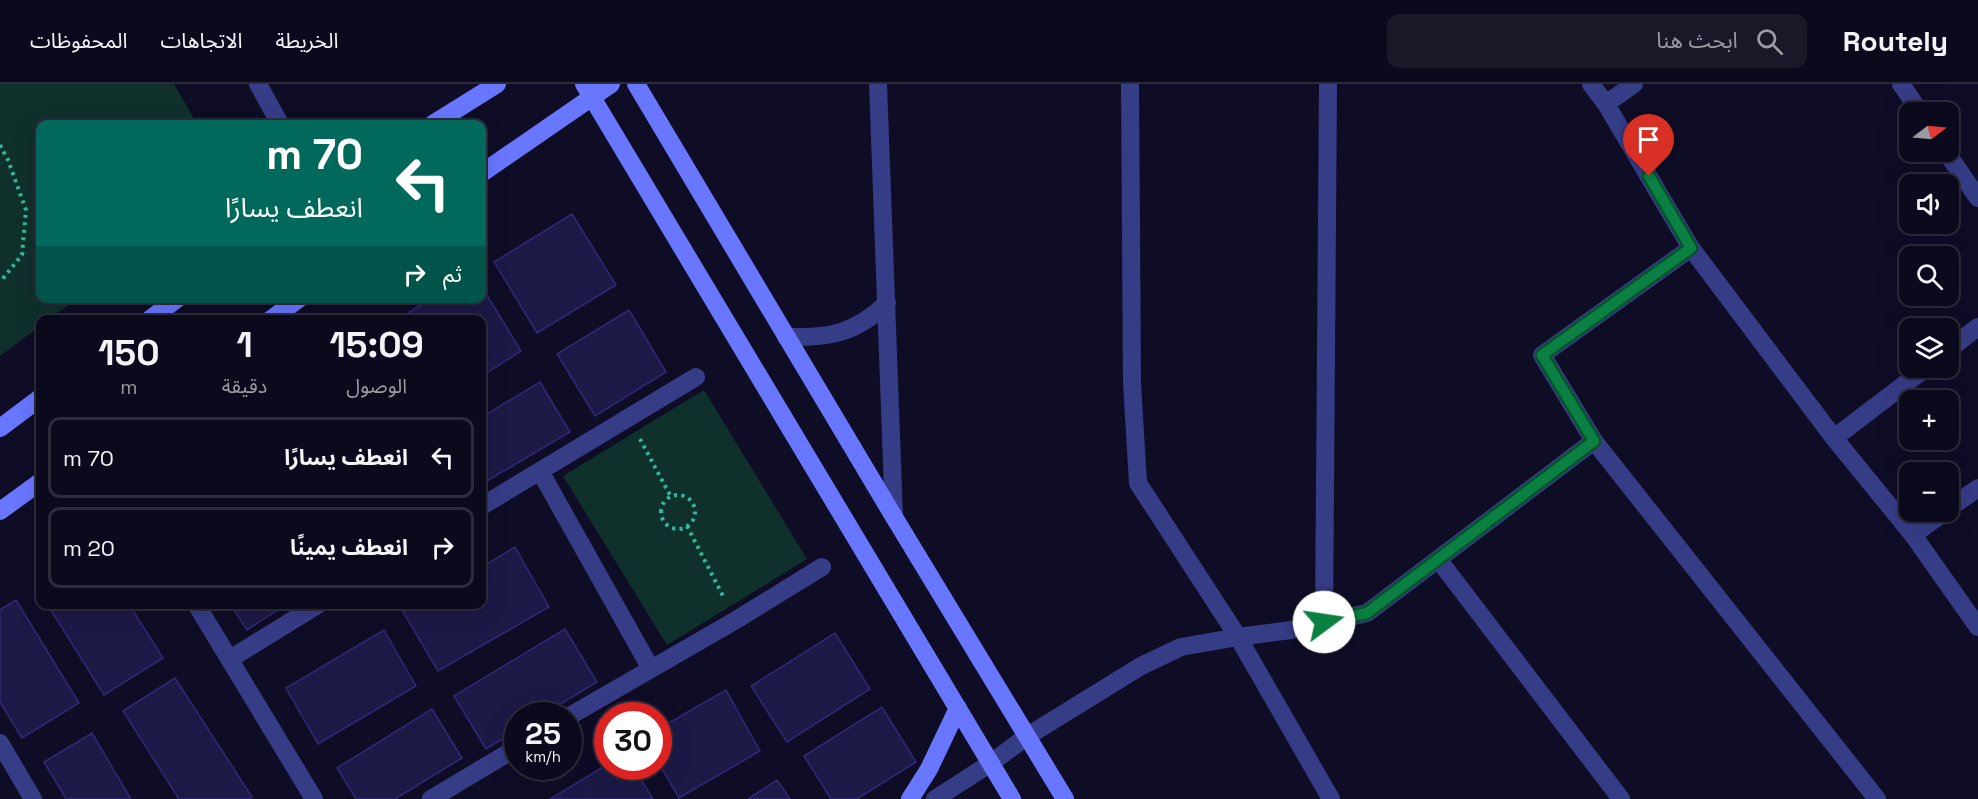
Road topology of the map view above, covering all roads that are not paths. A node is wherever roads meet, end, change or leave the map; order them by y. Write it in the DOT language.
graph roads {
  1 [pos="258,84"];
  2 [pos="497,84"];
  3 [pos="610,84"];
  4 [pos="636,84"];
  5 [pos="878,84"];
  6 [pos="1130,84"];
  7 [pos="1328,84"];
  8 [pos="1591,84"];
  9 [pos="1634,84"];
  10 [pos="1901,84"];
  11 [pos="588,91"];
  12 [pos="1913,102"];
  13 [pos="1606,104"];
  14 [pos="278,120"];
  15 [pos="439,120"];
  16 [pos="1953,162"];
  17 [pos="486,170"];
  18 [pos="1978,198"];
  19 [pos="1691,248"];
  20 [pos="171,303"];
  21 [pos="293,303"];
  22 [pos="887,303"];
  23 [pos="156,315"];
  24 [pos="277,315"];
  25 [pos="1978,327"];
  26 [pos="786,337"];
  27 [pos="1959,342"];
  28 [pos="696,377"];
  29 [pos="1913,378"];
  30 [pos="36,401"];
  31 [pos="0,428"];
  32 [pos="1834,438"];
  33 [pos="1594,441"];
  34 [pos="540,471"];
  35 [pos="36,485"];
  36 [pos="1978,488"];
  37 [pos="1959,501"];
  38 [pos="486,504"];
  39 [pos="0,511"];
  40 [pos="894,518"];
  41 [pos="1931,522"];
  42 [pos="1913,535"];
  43 [pos="1438,559"];
  44 [pos="822,567"];
  45 [pos="199,609"];
  46 [pos="311,609"];
  47 [pos="1324,622"];
  48 [pos="1978,627"];
  49 [pos="1238,636"];
  50 [pos="230,658"];
  51 [pos="651,669"];
  52 [pos="958,708"];
  53 [pos="582,709"];
  54 [pos="1026,737"];
  55 [pos="0,743"];
  56 [pos="504,755"];
  57 [pos="991,763"];
  58 [pos="33,799"];
  59 [pos="314,799"];
  60 [pos="431,799"];
  61 [pos="910,799"];
  62 [pos="935,799"];
  63 [pos="1012,799"];
  64 [pos="1065,799"];
  65 [pos="1331,799"];
  66 [pos="1621,799"];
  67 [pos="1877,799"];
  1 -- 14 [label="street"];
  2 -- 15 [label="main road"];
  3 -- 11 [label="main road"];
  4 -- 26 [label="main road"];
  5 -- 22 [label="street"];
  6 -- 49 [label="street"];
  7 -- 47 [label="street"];
  8 -- 13 [label="street"];
  9 -- 13 [label="street"];
  10 -- 12 [label="street"];
  11 -- 17 [label="main road"];
  11 -- 52 [label="main road"];
  13 -- 19 [label="street"];
  16 -- 18 [label="street"];
  19 -- 32 [label="street"];
  19 -- 33 [label="street"];
  20 -- 23 [label="main road"];
  21 -- 24 [label="main road"];
  22 -- 26 [label="street"];
  22 -- 40 [label="street"];
  25 -- 27 [label="street"];
  26 -- 40 [label="main road"];
  28 -- 34 [label="street"];
  29 -- 32 [label="street"];
  30 -- 31 [label="main road"];
  32 -- 42 [label="street"];
  33 -- 43 [label="street"];
  33 -- 67 [label="street"];
  34 -- 38 [label="street"];
  34 -- 51 [label="street"];
  35 -- 39 [label="main road"];
  36 -- 37 [label="street"];
  40 -- 54 [label="main road"];
  41 -- 42 [label="street"];
  42 -- 48 [label="street"];
  43 -- 47 [label="street"];
  43 -- 66 [label="street"];
  44 -- 51 [label="street"];
  45 -- 50 [label="street"];
  46 -- 50 [label="street"];
  47 -- 49 [label="street"];
  49 -- 54 [label="street"];
  49 -- 65 [label="street"];
  50 -- 59 [label="street"];
  51 -- 53 [label="street"];
  52 -- 57 [label="main road"];
  52 -- 61 [label="main road"];
  54 -- 57 [label="street"];
  54 -- 64 [label="main road"];
  55 -- 58 [label="street"];
  56 -- 60 [label="street"];
  57 -- 62 [label="street"];
  57 -- 63 [label="main road"];
}
